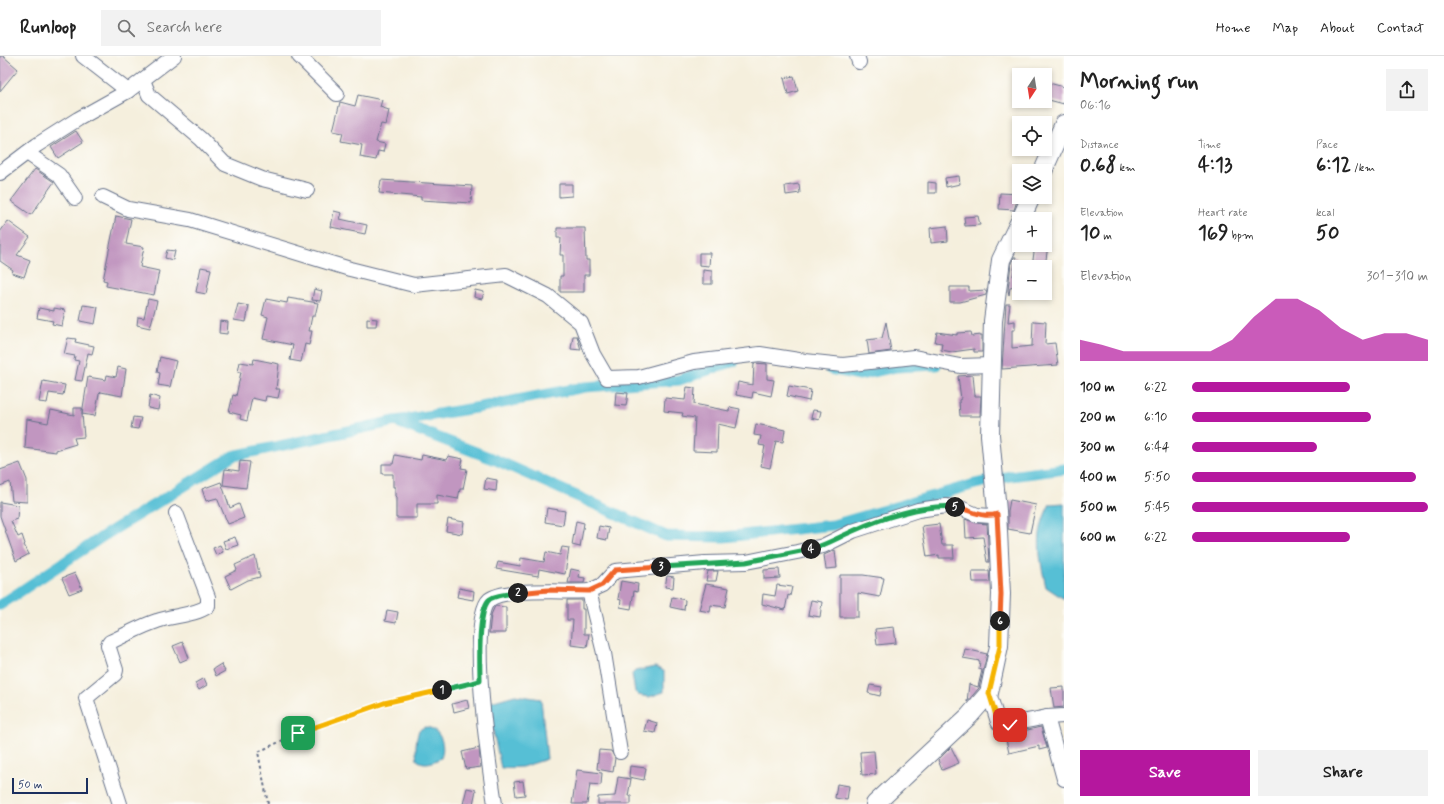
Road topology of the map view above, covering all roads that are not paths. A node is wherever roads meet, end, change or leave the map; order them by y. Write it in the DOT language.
graph roads {
  1 [pos="83,56"];
  2 [pos="174,56"];
  3 [pos="299,56"];
  4 [pos="143,80"];
  5 [pos="128,91"];
  6 [pos="337,94"];
  7 [pos="1064,124"];
  8 [pos="28,152"];
  9 [pos="1046,164"];
  10 [pos="0,173"];
  11 [pos="307,190"];
  12 [pos="103,197"];
  13 [pos="75,198"];
  14 [pos="1012,237"];
  15 [pos="992,365"];
  16 [pos="997,512"];
  17 [pos="176,513"];
  18 [pos="589,591"];
  19 [pos="989,693"];
  20 [pos="1064,716"];
  21 [pos="1047,717"];
  22 [pos="620,752"];
  23 [pos="1064,778"];
  24 [pos="120,804"];
  25 [pos="495,804"];
  26 [pos="875,804"];
  1 -- 5 [label="street"];
  2 -- 4 [label="street"];
  3 -- 6 [label="street"];
  4 -- 5 [label="street"];
  4 -- 11 [label="street"];
  5 -- 8 [label="street"];
  7 -- 9 [label="main road"];
  8 -- 10 [label="street"];
  8 -- 13 [label="street"];
  12 -- 15 [label="street"];
  14 -- 15 [label="main road"];
  15 -- 16 [label="main road"];
  16 -- 18 [label="street"];
  16 -- 19 [label="main road"];
  17 -- 24 [label="street"];
  18 -- 22 [label="street"];
  18 -- 25 [label="street"];
  19 -- 21 [label="street"];
  19 -- 26 [label="main road"];
  20 -- 21 [label="street"];
  21 -- 23 [label="street"];
}
